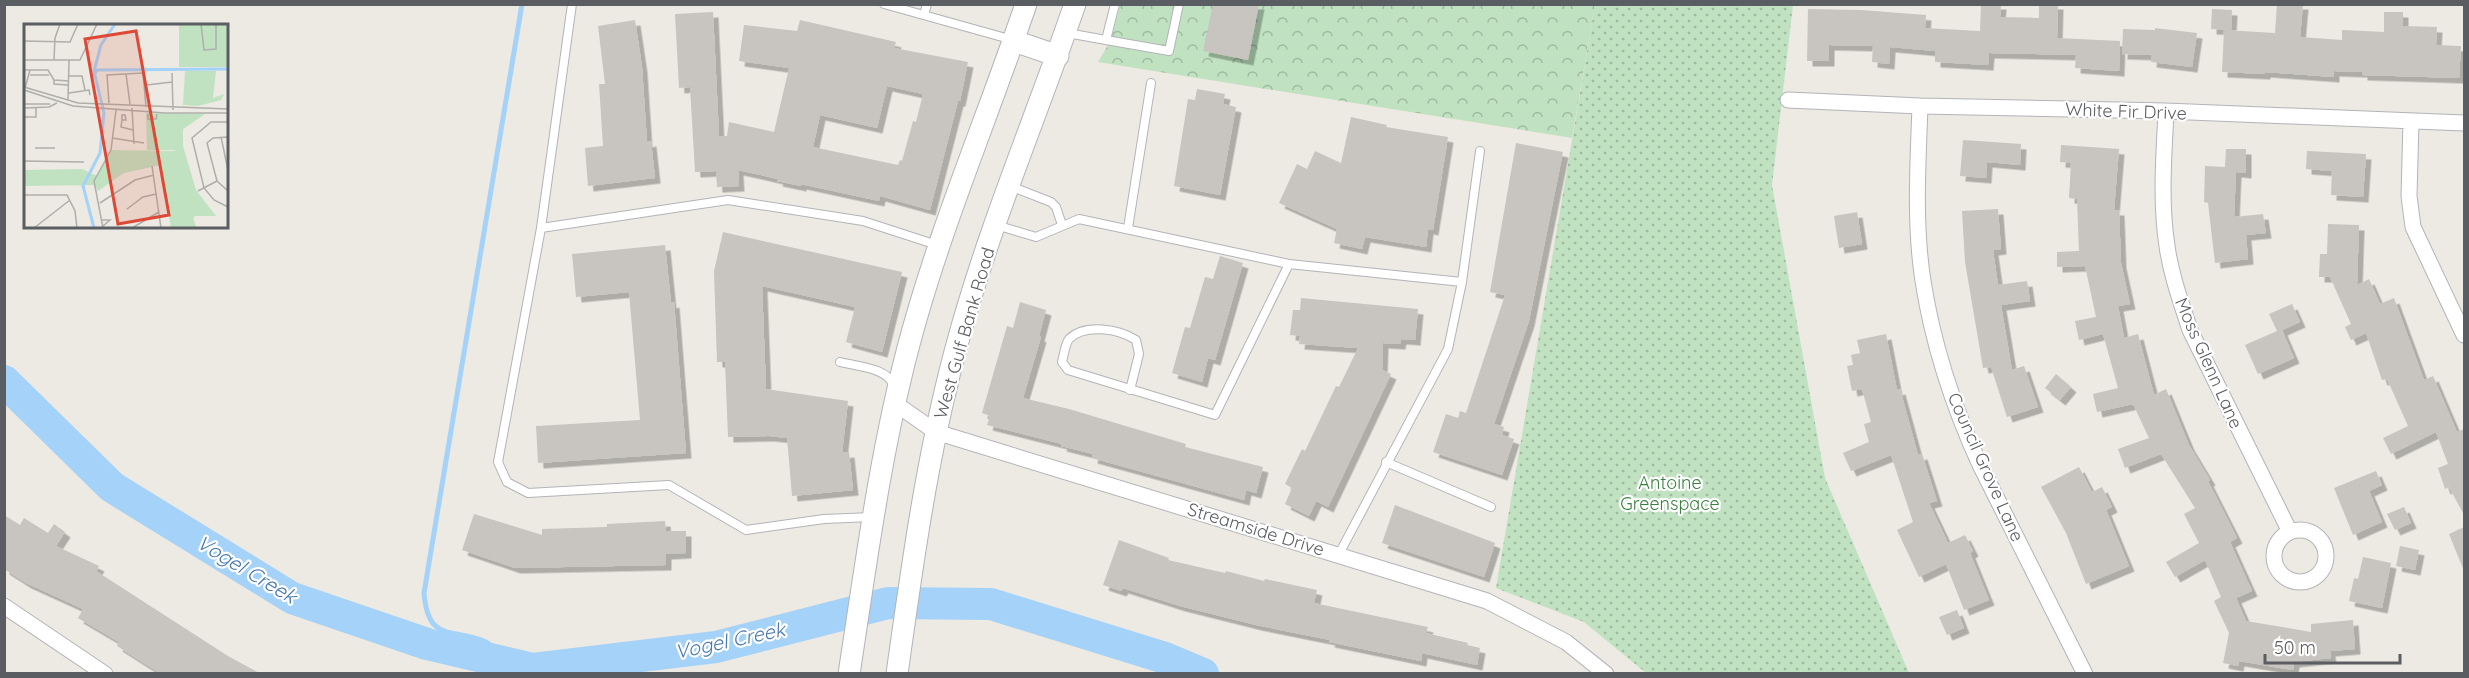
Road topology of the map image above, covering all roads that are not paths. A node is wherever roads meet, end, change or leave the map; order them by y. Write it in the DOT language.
graph roads {
  1 [pos="572,4"];
  2 [pos="884,4"];
  3 [pos="927,4"];
  4 [pos="1026,4"];
  5 [pos="1075,4"];
  6 [pos="1115,4"];
  7 [pos="1179,4"];
  8 [pos="924,15"];
  9 [pos="1065,33"];
  10 [pos="1106,40"];
  11 [pos="1014,41"];
  12 [pos="1058,56"];
  13 [pos="1151,83"];
  14 [pos="1788,100"];
  15 [pos="1920,106"];
  16 [pos="2166,111"];
  17 [pos="2411,122"];
  18 [pos="2464,123"];
  19 [pos="1480,151"];
  20 [pos="1010,186"];
  21 [pos="996,225"];
  22 [pos="1062,225"];
  23 [pos="541,228"];
  24 [pos="1128,228"];
  25 [pos="939,245"];
  26 [pos="1289,264"];
  27 [pos="1462,282"];
  28 [pos="2464,335"];
  29 [pos="840,362"];
  30 [pos="1131,390"];
  31 [pos="896,404"];
  32 [pos="936,432"];
  33 [pos="1386,462"];
  34 [pos="1491,507"];
  35 [pos="873,517"];
  36 [pos="2290,532"];
  37 [pos="1339,554"];
  38 [pos="4,606"];
  39 [pos="105,674"];
  40 [pos="849,674"];
  41 [pos="897,674"];
  42 [pos="1606,674"];
  43 [pos="2085,674"];
  1 -- 23 [label="lane"];
  2 -- 8 [label="lane"];
  3 -- 8 [label="lane"];
  4 -- 11 [label="main road"];
  5 -- 9 [label="main road, West Gulf Bank Road"];
  6 -- 10 [label="lane"];
  7 -- 10 [label="lane"];
  8 -- 11 [label="lane"];
  9 -- 10 [label="lane"];
  9 -- 12 [label="main road, West Gulf Bank Road"];
  11 -- 12 [label="main road"];
  11 -- 25 [label="main road"];
  12 -- 20 [label="main road, West Gulf Bank Road"];
  13 -- 24 [label="lane"];
  14 -- 15 [label="street, White Fir Drive"];
  15 -- 16 [label="street, White Fir Drive"];
  15 -- 43 [label="street, Council Grove Lane"];
  16 -- 17 [label="street, White Fir Drive"];
  16 -- 36 [label="street, Moss Glenn Lane"];
  17 -- 18 [label="street, White Fir Drive"];
  17 -- 28 [label="street"];
  19 -- 27 [label="lane"];
  20 -- 21 [label="main road, West Gulf Bank Road"];
  20 -- 22 [label="lane"];
  21 -- 22 [label="lane"];
  21 -- 32 [label="main road, West Gulf Bank Road"];
  22 -- 24 [label="lane"];
  23 -- 25 [label="lane"];
  23 -- 35 [label="lane"];
  24 -- 26 [label="lane"];
  25 -- 31 [label="main road"];
  26 -- 27 [label="lane"];
  26 -- 30 [label="lane"];
  27 -- 33 [label="lane"];
  29 -- 31 [label="lane"];
  30 -- 30 [label="lane"];
  31 -- 32 [label="street, Streamside Drive"];
  31 -- 35 [label="main road"];
  32 -- 37 [label="street, Streamside Drive"];
  32 -- 41 [label="main road, West Gulf Bank Road"];
  33 -- 34 [label="lane"];
  33 -- 37 [label="lane"];
  35 -- 40 [label="main road"];
  37 -- 42 [label="street, Streamside Drive"];
  38 -- 39 [label="street"];
}
